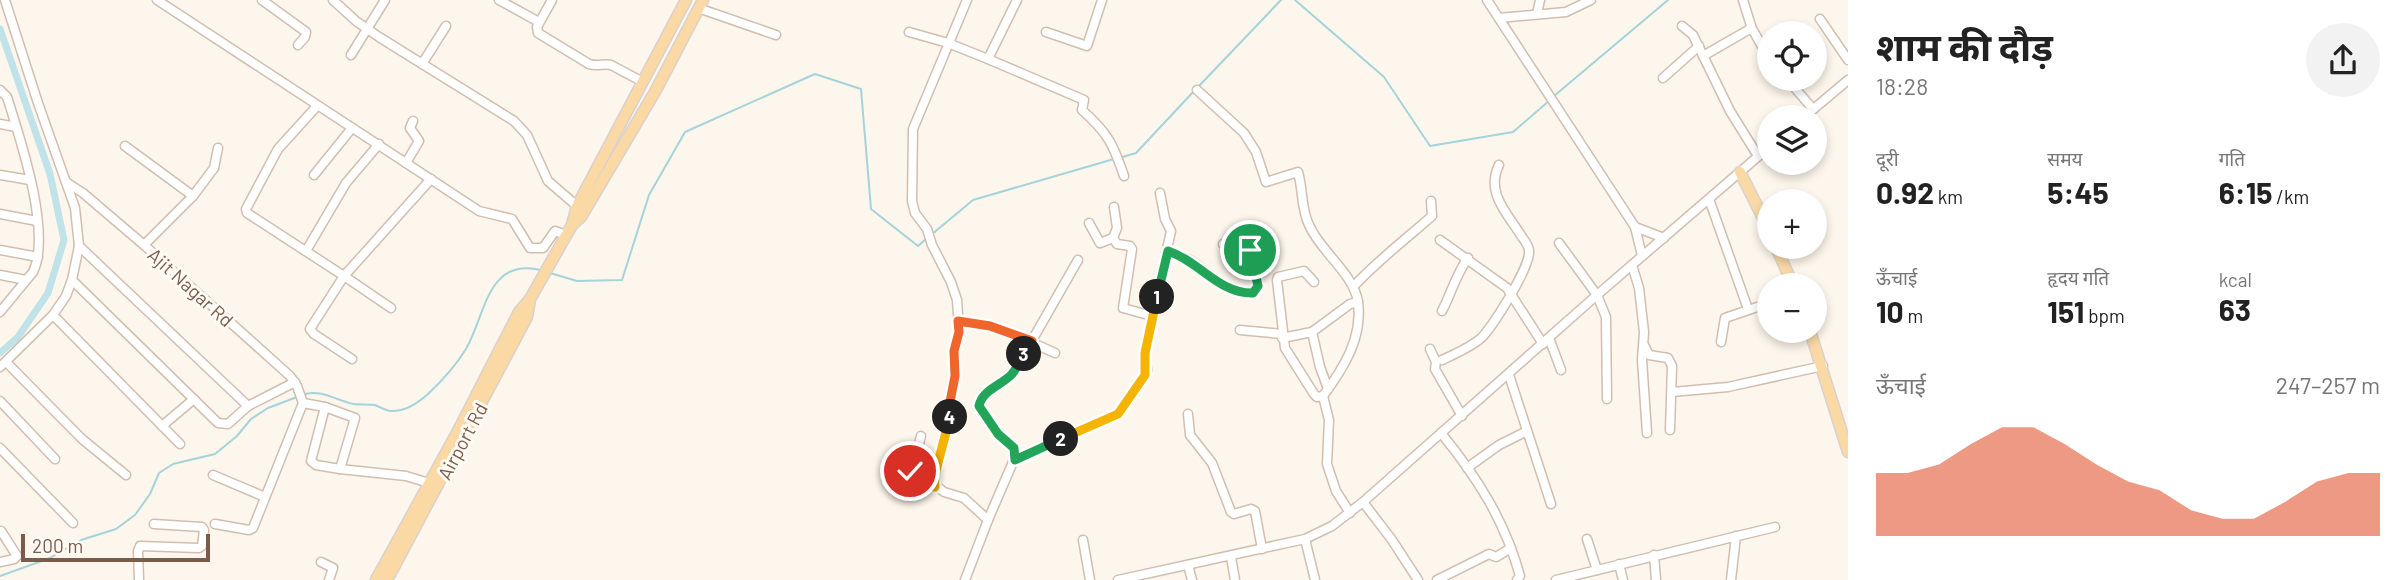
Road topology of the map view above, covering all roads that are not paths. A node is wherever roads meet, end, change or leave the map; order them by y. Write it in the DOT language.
graph roads {
  1 [pos="5,0"];
  2 [pos="157,0"];
  3 [pos="262,0"];
  4 [pos="332,0"];
  5 [pos="385,0"];
  6 [pos="499,0"];
  7 [pos="552,0"];
  8 [pos="686,0"];
  9 [pos="967,0"];
  10 [pos="1017,0"];
  11 [pos="1102,0"];
  12 [pos="1487,0"];
  13 [pos="1540,0"];
  14 [pos="1591,0"];
  15 [pos="1743,0"];
  16 [pos="701,4"];
  17 [pos="1580,4"];
  18 [pos="1537,14"];
  19 [pos="1499,18"];
  20 [pos="1820,19"];
  21 [pos="539,22"];
  22 [pos="446,26"];
  23 [pos="1682,26"];
  24 [pos="368,29"];
  25 [pos="1752,29"];
  26 [pos="909,32"];
  27 [pos="1046,32"];
  28 [pos="776,35"];
  29 [pos="1757,38"];
  30 [pos="948,43"];
  31 [pos="298,45"];
  32 [pos="1699,46"];
  33 [pos="351,55"];
  34 [pos="1703,56"];
  35 [pos="988,59"];
  36 [pos="1848,61"];
  37 [pos="422,64"];
  38 [pos="1663,78"];
  39 [pos="1848,80"];
  40 [pos="643,82"];
  41 [pos="0,90"];
  42 [pos="1197,90"];
  43 [pos="1797,91"];
  44 [pos="1810,105"];
  45 [pos="1818,105"];
  46 [pos="317,106"];
  47 [pos="413,121"];
  48 [pos="0,124"];
  49 [pos="16,127"];
  50 [pos="352,128"];
  51 [pos="379,144"];
  52 [pos="125,145"];
  53 [pos="218,148"];
  54 [pos="1757,154"];
  55 [pos="1757,157"];
  56 [pos="406,163"];
  57 [pos="1499,165"];
  58 [pos="1740,172"];
  59 [pos="0,175"];
  60 [pos="314,176"];
  61 [pos="1124,176"];
  62 [pos="431,179"];
  63 [pos="30,180"];
  64 [pos="66,182"];
  65 [pos="1160,193"];
  66 [pos="193,196"];
  67 [pos="1709,199"];
  68 [pos="1430,201"];
  69 [pos="577,206"];
  70 [pos="1757,206"];
  71 [pos="1114,207"];
  72 [pos="0,214"];
  73 [pos="37,221"];
  74 [pos="1089,223"];
  75 [pos="1635,227"];
  76 [pos="569,230"];
  77 [pos="1664,238"];
  78 [pos="1113,239"];
  79 [pos="1440,240"];
  80 [pos="1559,243"];
  81 [pos="1223,244"];
  82 [pos="145,245"];
  83 [pos="79,246"];
  84 [pos="0,250"];
  85 [pos="306,251"];
  86 [pos="1168,251"];
  87 [pos="1642,256"];
  88 [pos="38,257"];
  89 [pos="1468,258"];
  90 [pos="1078,260"];
  91 [pos="1632,265"];
  92 [pos="0,275"];
  93 [pos="344,276"];
  94 [pos="26,280"];
  95 [pos="72,280"];
  96 [pos="1314,282"];
  97 [pos="1354,286"];
  98 [pos="1512,295"];
  99 [pos="1597,295"];
  100 [pos="532,296"];
  101 [pos="4,300"];
  102 [pos="1358,302"];
  103 [pos="1757,306"];
  104 [pos="391,308"];
  105 [pos="1748,309"];
  106 [pos="1442,311"];
  107 [pos="0,312"];
  108 [pos="53,314"];
  109 [pos="1152,316"];
  110 [pos="958,321"];
  111 [pos="1240,330"];
  112 [pos="1312,332"];
  113 [pos="1282,336"];
  114 [pos="1032,341"];
  115 [pos="1546,341"];
  116 [pos="1721,342"];
  117 [pos="1814,343"];
  118 [pos="1644,345"];
  119 [pos="1430,349"];
  120 [pos="1055,353"];
  121 [pos="352,359"];
  122 [pos="1442,360"];
  123 [pos="3,364"];
  124 [pos="1822,366"];
  125 [pos="1561,370"];
  126 [pos="1509,375"];
  127 [pos="296,384"];
  128 [pos="1672,392"];
  129 [pos="1326,393"];
  130 [pos="194,399"];
  131 [pos="1607,399"];
  132 [pos="0,401"];
  133 [pos="303,402"];
  134 [pos="248,406"];
  135 [pos="325,407"];
  136 [pos="1188,414"];
  137 [pos="1462,416"];
  138 [pos="162,426"];
  139 [pos="1670,430"];
  140 [pos="1527,431"];
  141 [pos="1441,433"];
  142 [pos="1647,433"];
  143 [pos="921,436"];
  144 [pos="180,444"];
  145 [pos="0,448"];
  146 [pos="1848,452"];
  147 [pos="55,459"];
  148 [pos="1015,460"];
  149 [pos="1467,468"];
  150 [pos="340,469"];
  151 [pos="126,475"];
  152 [pos="213,475"];
  153 [pos="429,483"];
  154 [pos="935,487"];
  155 [pos="265,497"];
  156 [pos="1363,502"];
  157 [pos="1551,504"];
  158 [pos="1350,513"];
  159 [pos="988,520"];
  160 [pos="73,523"];
  161 [pos="154,524"];
  162 [pos="215,524"];
  163 [pos="1775,527"];
  164 [pos="1,531"];
  165 [pos="1736,536"];
  166 [pos="1305,539"];
  167 [pos="1587,539"];
  168 [pos="1083,540"];
  169 [pos="1511,548"];
  170 [pos="1262,549"];
  171 [pos="1654,555"];
  172 [pos="1231,557"];
  173 [pos="0,562"];
  174 [pos="321,562"];
  175 [pos="1619,564"];
  176 [pos="1188,565"];
  177 [pos="1597,570"];
  178 [pos="1519,578"];
  179 [pos="1574,578"];
  180 [pos="1133,579"];
  181 [pos="139,580"];
  182 [pos="329,580"];
  183 [pos="376,580"];
  184 [pos="387,580"];
  185 [pos="965,580"];
  186 [pos="1090,580"];
  187 [pos="1118,580"];
  188 [pos="1192,580"];
  189 [pos="1235,580"];
  190 [pos="1315,580"];
  191 [pos="1418,580"];
  192 [pos="1437,580"];
  193 [pos="1529,580"];
  194 [pos="1556,580"];
  195 [pos="1623,580"];
  196 [pos="1656,580"];
  197 [pos="1731,580"];
  1 -- 64 [label="street"];
  2 -- 46 [label="street"];
  3 -- 31 [label="street"];
  4 -- 24 [label="street"];
  5 -- 24 [label="street"];
  6 -- 21 [label="street"];
  7 -- 21 [label="street"];
  8 -- 40 [label="main road"];
  9 -- 30 [label="street"];
  10 -- 35 [label="street"];
  11 -- 27 [label="street"];
  12 -- 19 [label="street"];
  13 -- 18 [label="street"];
  14 -- 17 [label="street"];
  15 -- 25 [label="street"];
  16 -- 28 [label="street"];
  16 -- 76 [label="main road"];
  17 -- 18 [label="street"];
  18 -- 19 [label="street"];
  19 -- 75 [label="street"];
  20 -- 36 [label="street"];
  21 -- 40 [label="street"];
  22 -- 37 [label="street"];
  23 -- 32 [label="street"];
  24 -- 33 [label="street"];
  24 -- 37 [label="street"];
  25 -- 29 [label="street"];
  25 -- 34 [label="street"];
  26 -- 30 [label="street"];
  30 -- 35 [label="street"];
  30 -- 110 [label="street"];
  32 -- 34 [label="street"];
  32 -- 38 [label="street"];
  34 -- 54 [label="street"];
  35 -- 61 [label="street"];
  37 -- 69 [label="street"];
  39 -- 45 [label="street"];
  40 -- 69 [label="main road"];
  41 -- 49 [label="street"];
  42 -- 97 [label="street"];
  43 -- 44 [label="street"];
  46 -- 50 [label="street"];
  46 -- 85 [label="street"];
  47 -- 56 [label="street"];
  48 -- 49 [label="street"];
  49 -- 63 [label="street"];
  50 -- 51 [label="street"];
  50 -- 60 [label="street"];
  51 -- 56 [label="street"];
  51 -- 85 [label="street"];
  52 -- 66 [label="street"];
  53 -- 66 [label="street"];
  55 -- 58 [label="street"];
  56 -- 62 [label="street"];
  57 -- 98 [label="street"];
  58 -- 67 [label="street"];
  58 -- 70 [label="main road"];
  59 -- 63 [label="street"];
  62 -- 76 [label="street"];
  62 -- 93 [label="street"];
  63 -- 73 [label="street"];
  64 -- 82 [label="street, Ajit Nagar Rd"];
  64 -- 83 [label="street"];
  65 -- 86 [label="street"];
  66 -- 82 [label="street"];
  67 -- 77 [label="street"];
  67 -- 105 [label="street"];
  68 -- 97 [label="street"];
  69 -- 76 [label="main road"];
  71 -- 78 [label="street"];
  72 -- 73 [label="street"];
  73 -- 88 [label="street"];
  74 -- 78 [label="street"];
  75 -- 77 [label="street"];
  75 -- 87 [label="street"];
  76 -- 100 [label="main road"];
  77 -- 87 [label="street"];
  78 -- 109 [label="street"];
  79 -- 89 [label="street"];
  80 -- 99 [label="street"];
  81 -- 86 [label="street"];
  82 -- 127 [label="street, Ajit Nagar Rd"];
  83 -- 95 [label="street"];
  83 -- 134 [label="street"];
  84 -- 88 [label="street"];
  85 -- 93 [label="street"];
  86 -- 109 [label="street"];
  87 -- 91 [label="street"];
  88 -- 94 [label="street"];
  89 -- 98 [label="street"];
  89 -- 106 [label="street"];
  90 -- 114 [label="street"];
  91 -- 99 [label="street"];
  91 -- 118 [label="street"];
  92 -- 94 [label="street"];
  93 -- 104 [label="street"];
  93 -- 121 [label="street"];
  94 -- 101 [label="street"];
  95 -- 108 [label="street"];
  95 -- 130 [label="street"];
  96 -- 113 [label="street"];
  97 -- 102 [label="street"];
  98 -- 115 [label="street"];
  98 -- 122 [label="street"];
  99 -- 115 [label="street"];
  99 -- 131 [label="street"];
  100 -- 153 [label="main road"];
  100 -- 184 [label="main road, Airport Rd"];
  101 -- 107 [label="street"];
  102 -- 112 [label="street"];
  102 -- 129 [label="street"];
  103 -- 105 [label="street"];
  105 -- 116 [label="street"];
  108 -- 123 [label="street"];
  108 -- 138 [label="street"];
  109 -- 148 [label="street"];
  110 -- 114 [label="street"];
  110 -- 154 [label="street"];
  111 -- 113 [label="street"];
  112 -- 113 [label="street"];
  112 -- 129 [label="street"];
  113 -- 129 [label="street"];
  114 -- 120 [label="street"];
  114 -- 148 [label="street"];
  115 -- 125 [label="street"];
  115 -- 126 [label="street"];
  117 -- 124 [label="main road"];
  118 -- 128 [label="street"];
  118 -- 142 [label="street"];
  119 -- 137 [label="street"];
  123 -- 151 [label="street"];
  124 -- 128 [label="street"];
  124 -- 146 [label="main road"];
  126 -- 137 [label="street"];
  126 -- 140 [label="street"];
  127 -- 133 [label="street, Ajit Nagar Rd"];
  127 -- 134 [label="street"];
  128 -- 139 [label="street"];
  129 -- 158 [label="street"];
  130 -- 134 [label="street"];
  130 -- 138 [label="street"];
  132 -- 147 [label="street"];
  133 -- 135 [label="street"];
  133 -- 155 [label="street"];
  135 -- 150 [label="street"];
  135 -- 150 [label="street"];
  136 -- 170 [label="street"];
  137 -- 141 [label="street"];
  138 -- 144 [label="street"];
  140 -- 149 [label="street"];
  140 -- 157 [label="street"];
  141 -- 149 [label="street"];
  141 -- 156 [label="street"];
  143 -- 154 [label="street"];
  145 -- 160 [label="street"];
  148 -- 159 [label="street"];
  149 -- 169 [label="street"];
  150 -- 153 [label="street"];
  152 -- 155 [label="street"];
  153 -- 183 [label="main road"];
  154 -- 159 [label="street"];
  155 -- 162 [label="street"];
  156 -- 158 [label="street"];
  156 -- 191 [label="street"];
  158 -- 166 [label="street"];
  159 -- 185 [label="street"];
  161 -- 181 [label="street"];
  163 -- 165 [label="street"];
  164 -- 173 [label="street"];
  165 -- 171 [label="street"];
  165 -- 197 [label="street"];
  166 -- 170 [label="street"];
  166 -- 190 [label="street"];
  167 -- 177 [label="street"];
  168 -- 186 [label="street"];
  169 -- 178 [label="street"];
  169 -- 192 [label="street"];
  170 -- 172 [label="street"];
  171 -- 175 [label="street"];
  171 -- 196 [label="street"];
  172 -- 176 [label="street"];
  172 -- 189 [label="street"];
  174 -- 182 [label="street"];
  175 -- 177 [label="street"];
  175 -- 195 [label="street"];
  176 -- 180 [label="street"];
  176 -- 188 [label="street"];
  177 -- 179 [label="street"];
  178 -- 193 [label="street"];
  179 -- 194 [label="street"];
  180 -- 187 [label="street"];
}
